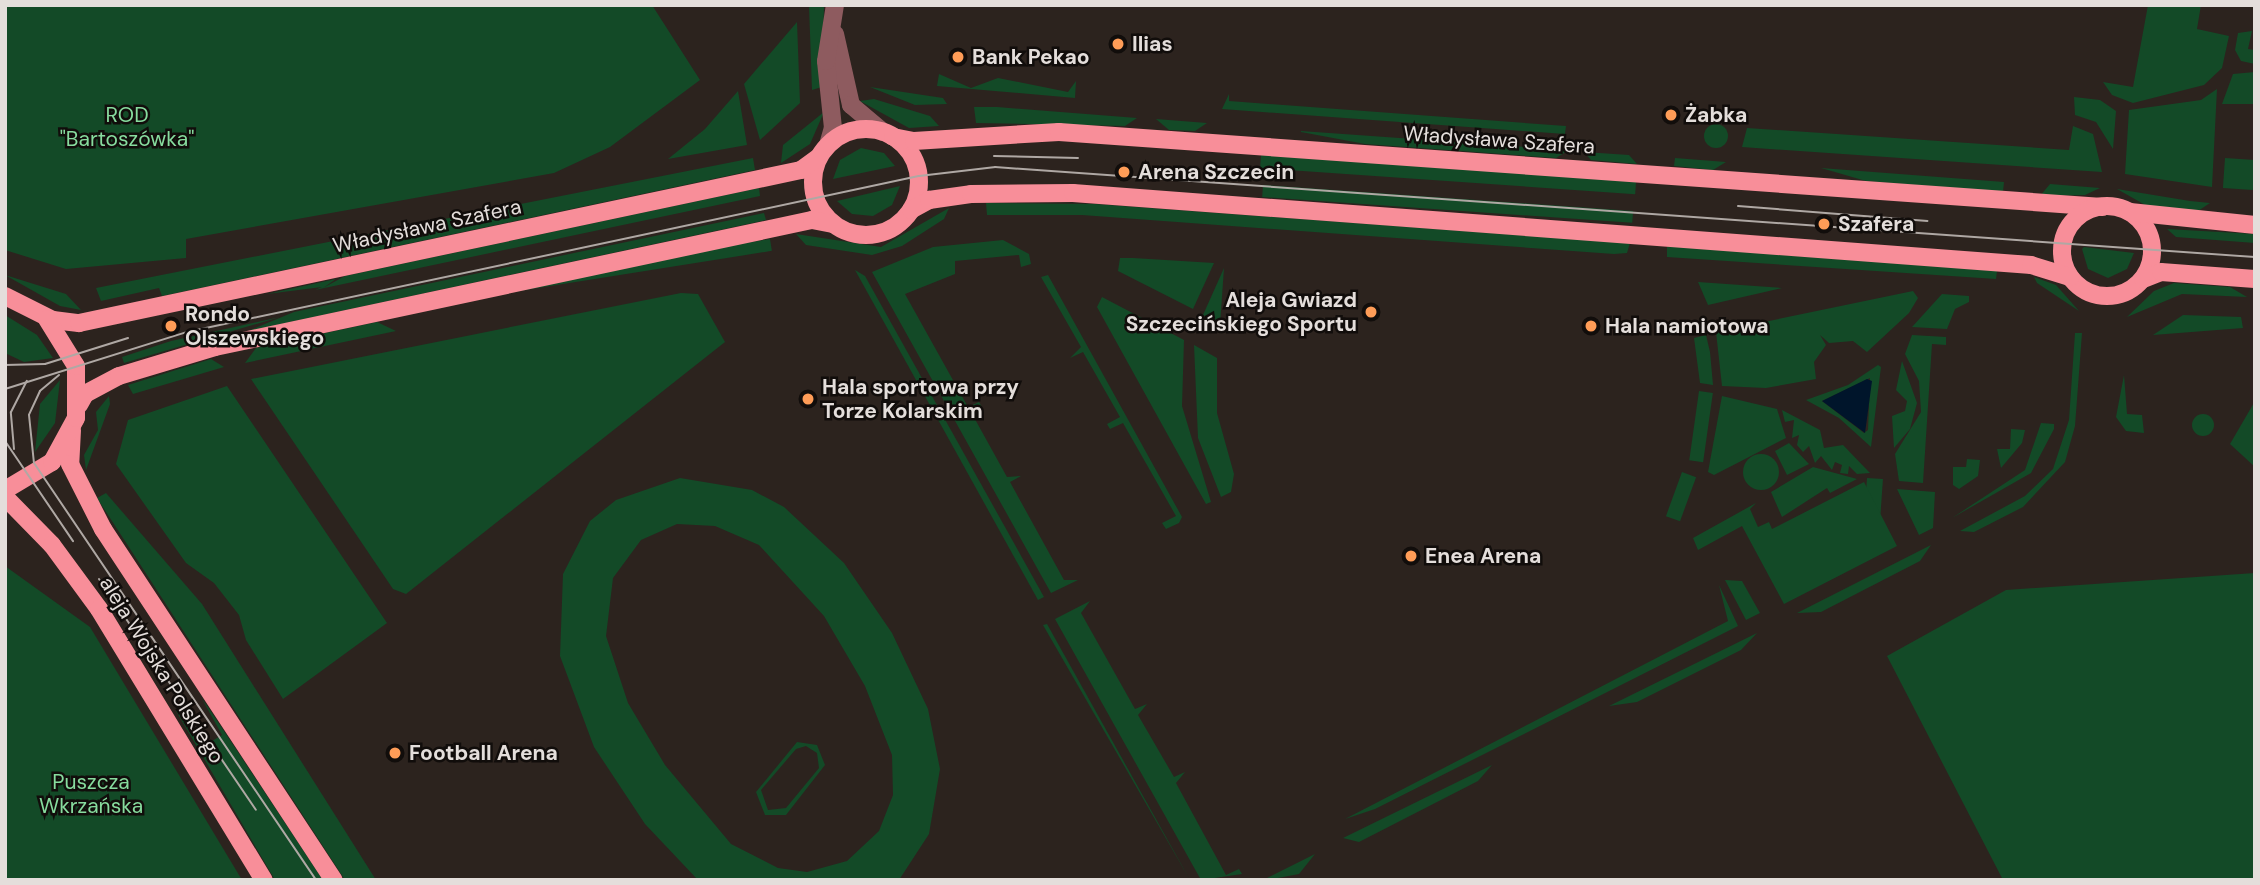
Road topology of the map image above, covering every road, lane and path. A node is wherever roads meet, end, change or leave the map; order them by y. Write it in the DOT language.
graph roads {
  1 [pos="834,11"];
  2 [pos="888,135"];
  3 [pos="824,151"];
  4 [pos="2102,206"];
  5 [pos="911,210"];
  6 [pos="2128,211"];
  7 [pos="833,224"];
  8 [pos="2255,225"];
  9 [pos="2070,277"];
  10 [pos="2143,279"];
  11 [pos="2255,279"];
  12 [pos="5,296"];
  13 [pos="42,314"];
  14 [pos="79,405"];
  15 [pos="72,430"];
  16 [pos="5,489"];
  17 [pos="5,497"];
  18 [pos="264,880"];
  19 [pos="334,880"];
  1 -- 2 [label="street"];
  1 -- 3 [label="street"];
  2 -- 3 [label="main road"];
  2 -- 4 [label="main road, Władysława Szafera"];
  2 -- 5 [label="main road"];
  3 -- 7 [label="main road"];
  3 -- 13 [label="main road, Władysława Szafera"];
  4 -- 6 [label="main road"];
  4 -- 9 [label="main road"];
  5 -- 7 [label="main road"];
  5 -- 9 [label="main road"];
  6 -- 8 [label="main road"];
  6 -- 10 [label="main road"];
  7 -- 14 [label="main road"];
  9 -- 10 [label="main road"];
  10 -- 11 [label="main road"];
  12 -- 13 [label="main road"];
  13 -- 14 [label="main road"];
  14 -- 15 [label="main road"];
  15 -- 16 [label="main road"];
  15 -- 19 [label="main road, aleja Wojska Polskiego"];
  17 -- 18 [label="main road, aleja Wojska Polskiego"];
}
